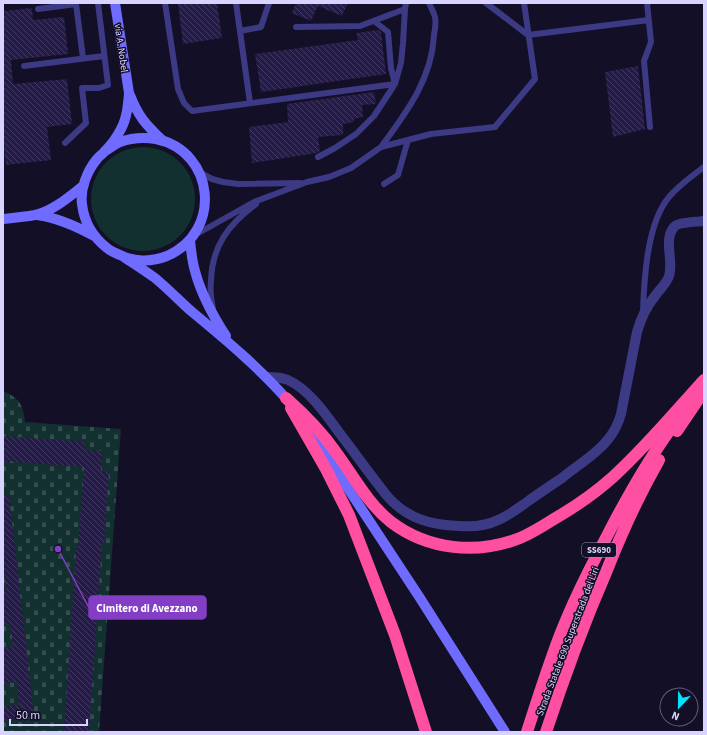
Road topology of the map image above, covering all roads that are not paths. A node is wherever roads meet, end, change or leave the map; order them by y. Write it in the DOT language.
graph roads {
  1 [pos="98,3"];
  2 [pos="115,3"];
  3 [pos="165,3"];
  4 [pos="236,3"];
  5 [pos="269,3"];
  6 [pos="429,3"];
  7 [pos="486,3"];
  8 [pos="524,3"];
  9 [pos="647,3"];
  10 [pos="405,6"];
  11 [pos="38,9"];
  12 [pos="649,20"];
  13 [pos="374,21"];
  14 [pos="296,27"];
  15 [pos="240,30"];
  16 [pos="528,35"];
  17 [pos="104,56"];
  18 [pos="83,58"];
  19 [pos="24,66"];
  20 [pos="395,84"];
  21 [pos="129,93"];
  22 [pos="250,103"];
  23 [pos="650,127"];
  24 [pos="163,140"];
  25 [pos="408,140"];
  26 [pos="64,143"];
  27 [pos="381,147"];
  28 [pos="107,150"];
  29 [pos="318,157"];
  30 [pos="704,167"];
  31 [pos="199,172"];
  32 [pos="307,182"];
  33 [pos="384,184"];
  34 [pos="84,186"];
  35 [pos="264,198"];
  36 [pos="35,215"];
  37 [pos="3,219"];
  38 [pos="704,221"];
  39 [pos="94,236"];
  40 [pos="192,238"];
  41 [pos="124,258"];
  42 [pos="642,315"];
  43 [pos="217,322"];
  44 [pos="235,347"];
  45 [pos="266,378"];
  46 [pos="704,380"];
  47 [pos="704,385"];
  48 [pos="704,391"];
  49 [pos="286,398"];
  50 [pos="426,732"];
  51 [pos="504,732"];
  52 [pos="527,732"];
  53 [pos="546,732"];
  1 -- 17 [label="lane"];
  2 -- 21 [label="main road, via A. Nobel"];
  3 -- 22 [label="lane"];
  4 -- 15 [label="lane"];
  5 -- 15 [label="lane"];
  6 -- 27 [label="lane"];
  7 -- 16 [label="lane"];
  8 -- 16 [label="lane"];
  9 -- 12 [label="lane"];
  10 -- 13 [label="lane"];
  10 -- 20 [label="lane"];
  11 -- 18 [label="lane"];
  12 -- 16 [label="lane"];
  12 -- 23 [label="lane"];
  13 -- 14 [label="lane"];
  13 -- 20 [label="lane"];
  15 -- 22 [label="lane"];
  16 -- 25 [label="lane"];
  17 -- 18 [label="lane"];
  17 -- 26 [label="lane"];
  18 -- 19 [label="lane"];
  20 -- 22 [label="lane"];
  20 -- 29 [label="lane"];
  21 -- 24 [label="main road"];
  21 -- 28 [label="main road"];
  24 -- 28 [label="main road"];
  24 -- 31 [label="main road"];
  25 -- 27 [label="lane"];
  25 -- 33 [label="lane"];
  27 -- 32 [label="lane"];
  28 -- 34 [label="main road"];
  30 -- 42 [label="lane"];
  31 -- 32 [label="lane"];
  31 -- 40 [label="main road"];
  32 -- 35 [label="lane"];
  34 -- 36 [label="main road"];
  34 -- 39 [label="main road"];
  35 -- 40 [label="lane"];
  35 -- 43 [label="lane"];
  36 -- 37 [label="main road"];
  36 -- 39 [label="main road"];
  38 -- 42 [label="street"];
  39 -- 41 [label="main road"];
  40 -- 41 [label="main road"];
  40 -- 43 [label="main road"];
  41 -- 44 [label="main road"];
  42 -- 45 [label="street"];
  43 -- 44 [label="main road"];
  44 -- 45 [label="main road"];
  45 -- 49 [label="main road"];
  46 -- 49 [label="highway"];
  47 -- 52 [label="highway, Strada Statale 690 Superstrada del Liri / SS690"];
  48 -- 53 [label="highway, Strada Statale 690 Superstrada del Liri / SS690"];
  49 -- 50 [label="highway"];
  49 -- 51 [label="main road"];
}
